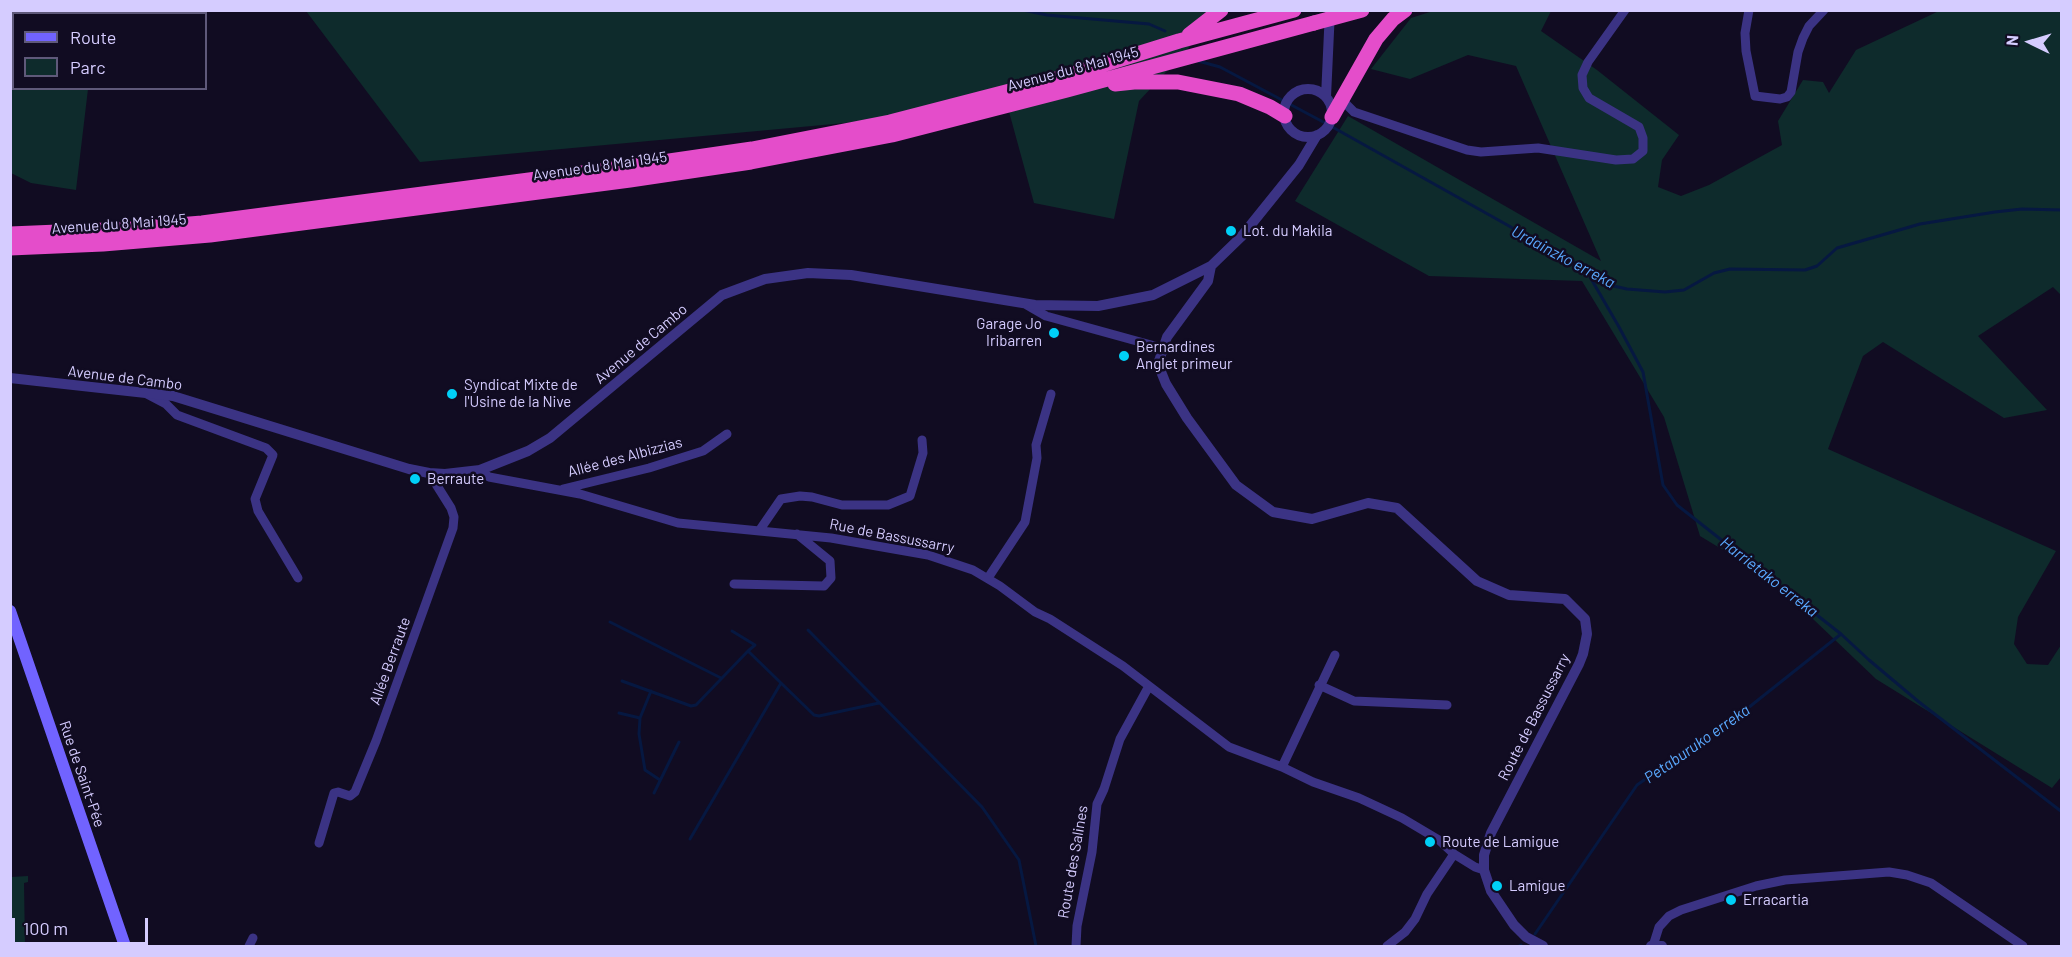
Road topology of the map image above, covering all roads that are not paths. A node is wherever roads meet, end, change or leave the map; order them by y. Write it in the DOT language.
graph roads {
  1 [pos="1221,10"];
  2 [pos="1294,10"];
  3 [pos="1330,10"];
  4 [pos="1362,10"];
  5 [pos="1405,10"];
  6 [pos="1625,10"];
  7 [pos="1749,10"];
  8 [pos="1824,10"];
  9 [pos="1179,41"];
  10 [pos="1327,70"];
  11 [pos="1067,90"];
  12 [pos="1312,90"];
  13 [pos="1334,98"];
  14 [pos="1287,107"];
  15 [pos="1326,126"];
  16 [pos="1299,135"];
  17 [pos="1299,165"];
  18 [pos="10,234"];
  19 [pos="10,248"];
  20 [pos="1211,266"];
  21 [pos="1025,304"];
  22 [pos="1162,348"];
  23 [pos="10,378"];
  24 [pos="145,393"];
  25 [pos="1051,394"];
  26 [pos="727,434"];
  27 [pos="922,440"];
  28 [pos="480,470"];
  29 [pos="429,473"];
  30 [pos="560,490"];
  31 [pos="759,531"];
  32 [pos="796,534"];
  33 [pos="298,578"];
  34 [pos="988,578"];
  35 [pos="734,584"];
  36 [pos="12,616"];
  37 [pos="1335,655"];
  38 [pos="1319,685"];
  39 [pos="1149,686"];
  40 [pos="1447,705"];
  41 [pos="1282,767"];
  42 [pos="319,843"];
  43 [pos="1454,854"];
  44 [pos="1484,870"];
  45 [pos="125,946"];
  46 [pos="1076,946"];
  47 [pos="1387,946"];
  48 [pos="1543,946"];
  49 [pos="1652,946"];
  50 [pos="1662,946"];
  51 [pos="2023,946"];
  1 -- 9 [label="highway"];
  2 -- 9 [label="highway"];
  3 -- 10 [label="street"];
  4 -- 11 [label="highway, Avenue du 8 Mai 1945, bridge"];
  5 -- 13 [label="highway"];
  6 -- 13 [label="street"];
  7 -- 8 [label="street"];
  9 -- 18 [label="highway, Avenue du 8 Mai 1945"];
  10 -- 12 [label="street"];
  10 -- 13 [label="street"];
  11 -- 14 [label="highway"];
  11 -- 19 [label="highway, Avenue du 8 Mai 1945"];
  12 -- 13 [label="street"];
  12 -- 14 [label="street"];
  13 -- 15 [label="highway"];
  14 -- 16 [label="street"];
  15 -- 16 [label="street"];
  15 -- 17 [label="street, Avenue de Cambo"];
  16 -- 17 [label="street"];
  17 -- 20 [label="street, Avenue de Cambo"];
  20 -- 21 [label="street, Avenue de Cambo"];
  20 -- 22 [label="street"];
  21 -- 22 [label="street, Avenue de Cambo"];
  21 -- 28 [label="street, Avenue de Cambo"];
  22 -- 44 [label="street, Route de Bassussarry"];
  23 -- 24 [label="street, Avenue de Cambo"];
  24 -- 29 [label="street, Avenue de Cambo"];
  24 -- 33 [label="street"];
  25 -- 34 [label="street"];
  26 -- 30 [label="street, Allée des Albizzias"];
  27 -- 31 [label="street"];
  28 -- 29 [label="street, Avenue de Cambo"];
  28 -- 30 [label="street, Rue de Bassussarry"];
  29 -- 42 [label="street, Allée Berraute"];
  30 -- 31 [label="street, Rue de Bassussarry"];
  31 -- 32 [label="street, Rue de Bassussarry"];
  32 -- 34 [label="street, Rue de Bassussarry"];
  32 -- 35 [label="street"];
  34 -- 39 [label="street, Rue de Bassussarry"];
  36 -- 45 [label="main road, Rue de Saint-Pée"];
  37 -- 38 [label="street"];
  38 -- 40 [label="street"];
  38 -- 41 [label="street"];
  39 -- 41 [label="street, Rue de Bassussarry"];
  39 -- 46 [label="street, Route des Salines"];
  41 -- 43 [label="street"];
  43 -- 44 [label="street"];
  43 -- 47 [label="street"];
  44 -- 48 [label="street"];
  49 -- 50 [label="street"];
  49 -- 51 [label="street"];
}
